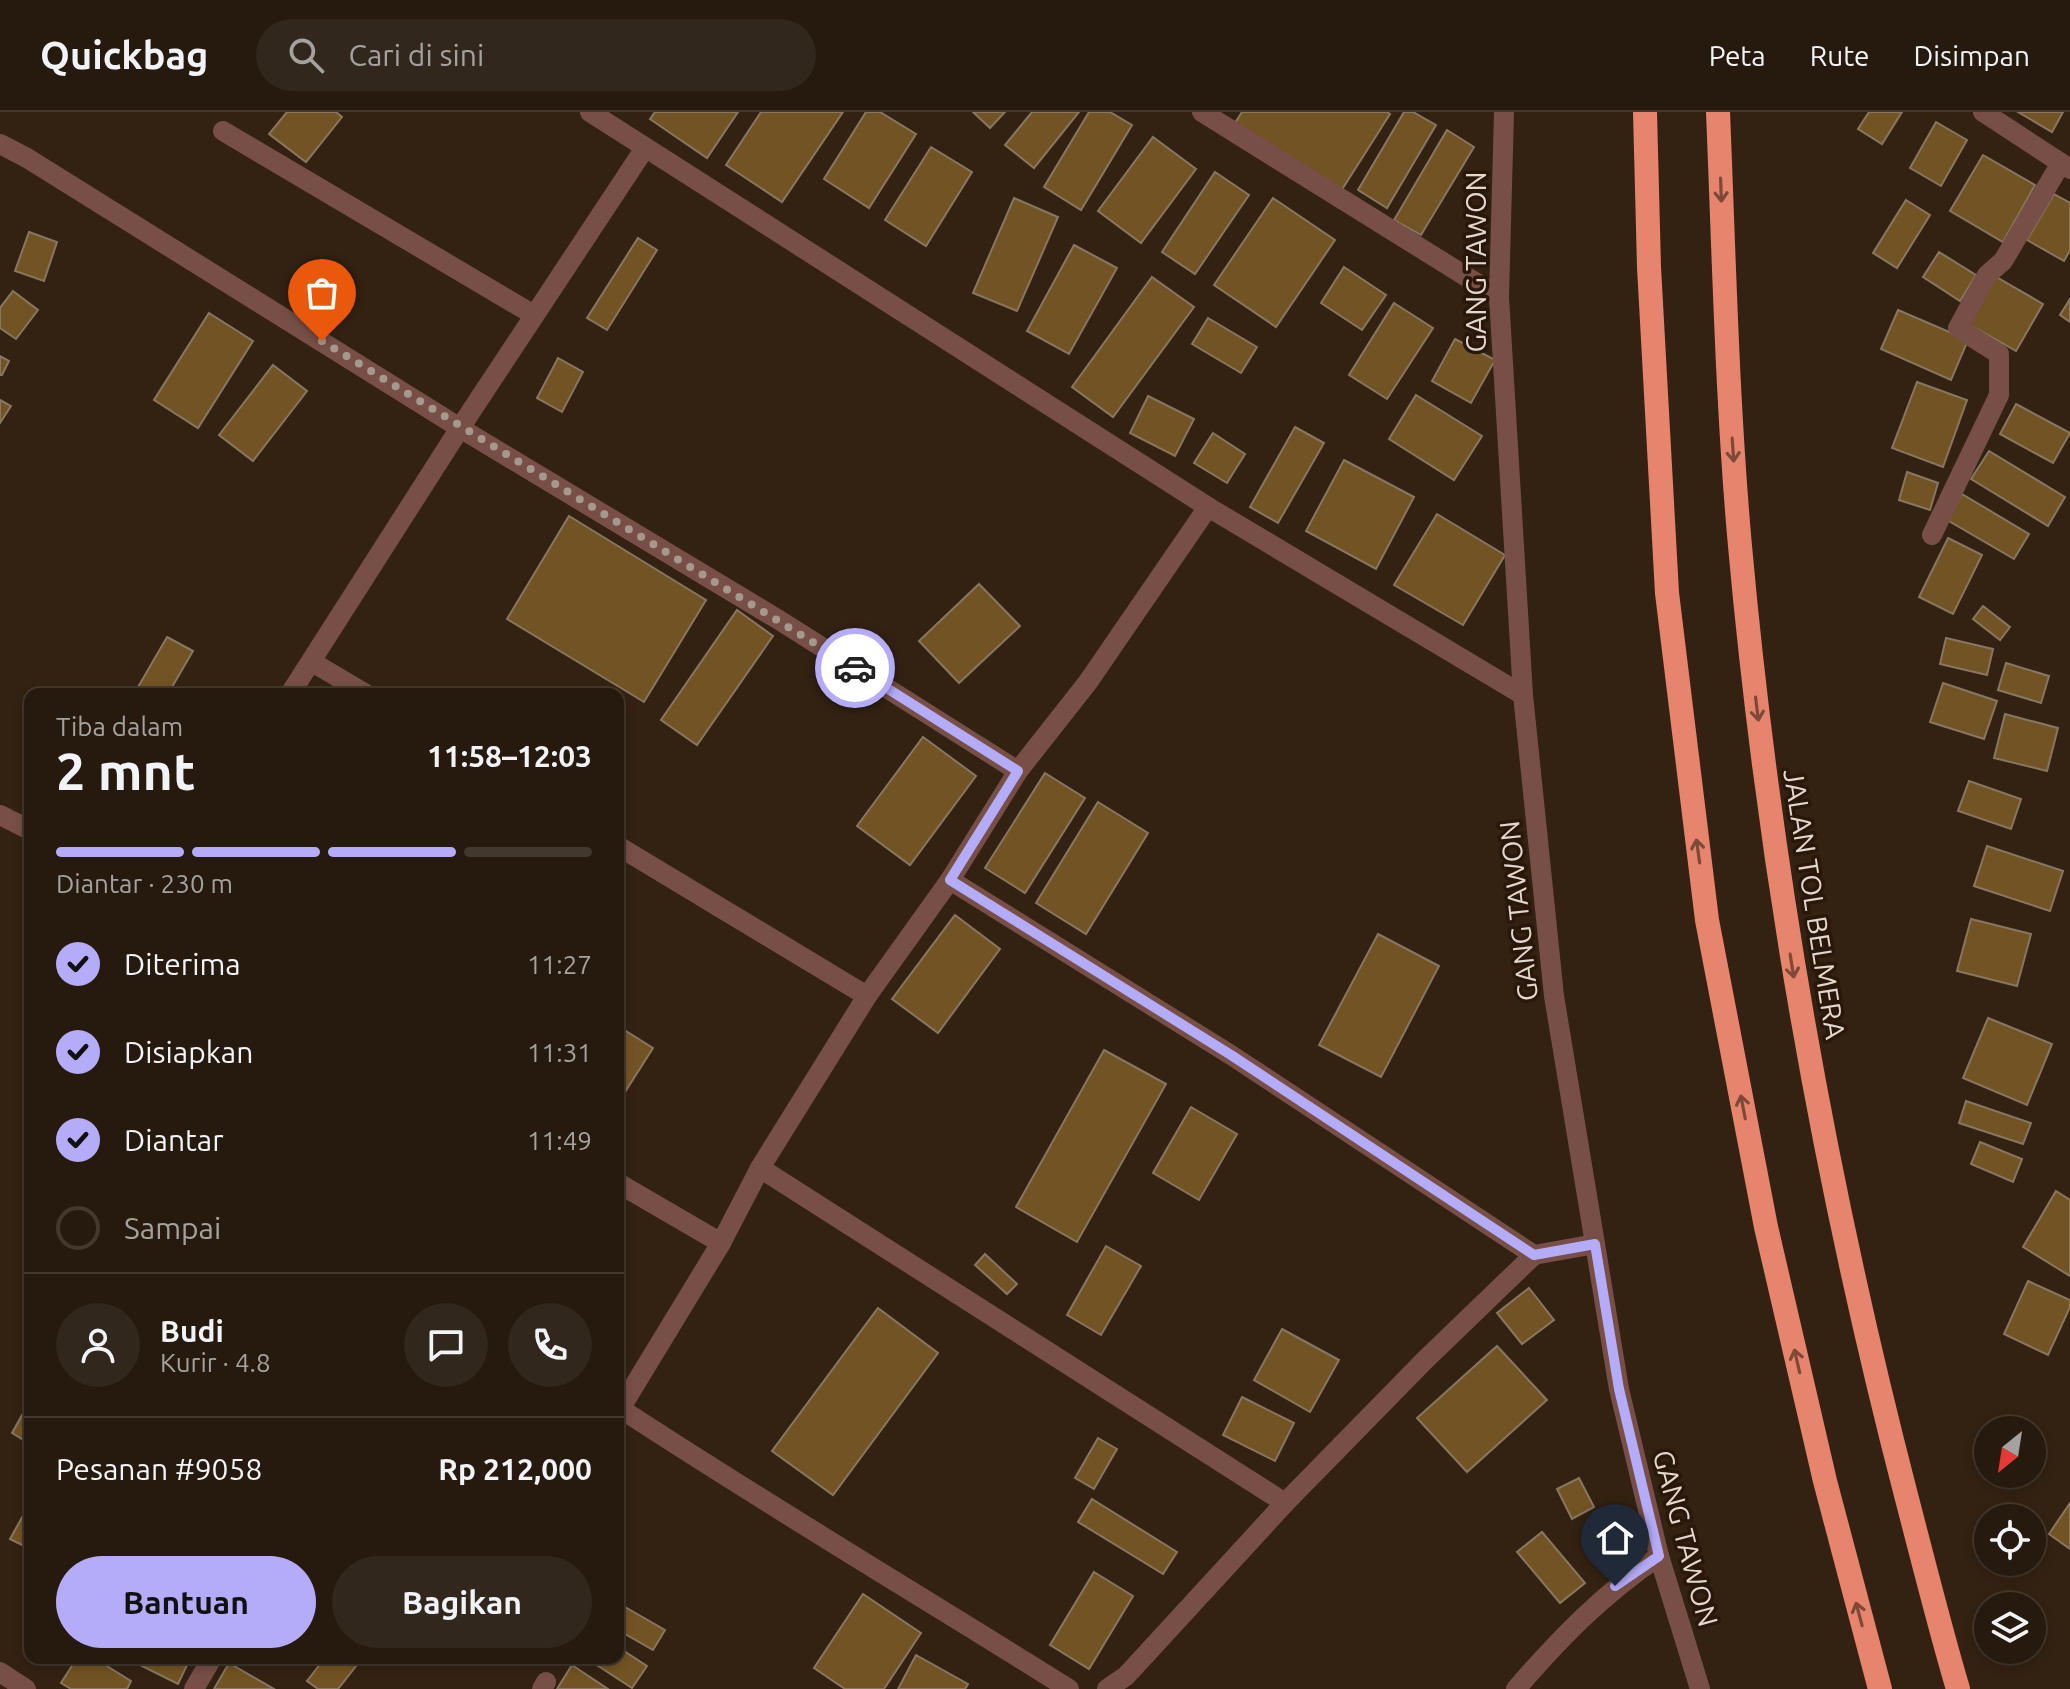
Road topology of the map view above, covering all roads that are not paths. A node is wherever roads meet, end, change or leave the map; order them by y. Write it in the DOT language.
graph roads {
  1 [pos="590,112"];
  2 [pos="1202,112"];
  3 [pos="1504,112"];
  4 [pos="1645,112"];
  5 [pos="1718,112"];
  6 [pos="1983,112"];
  7 [pos="223,131"];
  8 [pos="0,144"];
  9 [pos="645,148"];
  10 [pos="2066,166"];
  11 [pos="1499,297"];
  12 [pos="534,315"];
  13 [pos="460,428"];
  14 [pos="1208,507"];
  15 [pos="1932,535"];
  16 [pos="312,662"];
  17 [pos="294,688"];
  18 [pos="356,688"];
  19 [pos="1523,695"];
  20 [pos="1018,771"];
  21 [pos="0,815"];
  22 [pos="24,827"];
  23 [pos="624,850"];
  24 [pos="950,880"];
  25 [pos="867,996"];
  26 [pos="760,1168"];
  27 [pos="624,1186"];
  28 [pos="721,1243"];
  29 [pos="1595,1244"];
  30 [pos="1534,1255"];
  31 [pos="624,1400"];
  32 [pos="624,1411"];
  33 [pos="1285,1503"];
  34 [pos="1659,1556"];
  35 [pos="209,1664"];
  36 [pos="0,1672"];
  37 [pos="26,1689"];
  38 [pos="194,1689"];
  39 [pos="1069,1689"];
  40 [pos="1107,1689"];
  41 [pos="1516,1689"];
  42 [pos="1700,1689"];
  43 [pos="1880,1689"];
  44 [pos="1958,1689"];
  1 -- 9 [label="street"];
  2 -- 11 [label="street"];
  3 -- 11 [label="street, GANG TAWON"];
  43 -- 4 [label="highway, one-way"];
  5 -- 44 [label="highway, JALAN TOL BELMERA, one-way"];
  6 -- 10 [label="street"];
  7 -- 12 [label="street"];
  8 -- 13 [label="street"];
  9 -- 12 [label="street"];
  9 -- 14 [label="street"];
  10 -- 15 [label="street"];
  11 -- 19 [label="street, GANG TAWON"];
  12 -- 13 [label="street"];
  13 -- 16 [label="street"];
  13 -- 20 [label="street"];
  14 -- 19 [label="street"];
  14 -- 20 [label="street"];
  16 -- 17 [label="street"];
  16 -- 18 [label="street"];
  19 -- 29 [label="street, GANG TAWON"];
  20 -- 24 [label="street"];
  21 -- 22 [label="street"];
  23 -- 25 [label="street"];
  24 -- 25 [label="street"];
  24 -- 30 [label="street"];
  25 -- 26 [label="street"];
  26 -- 28 [label="street"];
  26 -- 33 [label="street"];
  27 -- 28 [label="street"];
  28 -- 31 [label="street"];
  29 -- 30 [label="street"];
  29 -- 34 [label="street, GANG TAWON"];
  30 -- 33 [label="street"];
  32 -- 39 [label="street"];
  33 -- 40 [label="street"];
  34 -- 41 [label="street"];
  34 -- 42 [label="street, GANG TAWON"];
  35 -- 38 [label="street"];
  36 -- 37 [label="street"];
}
